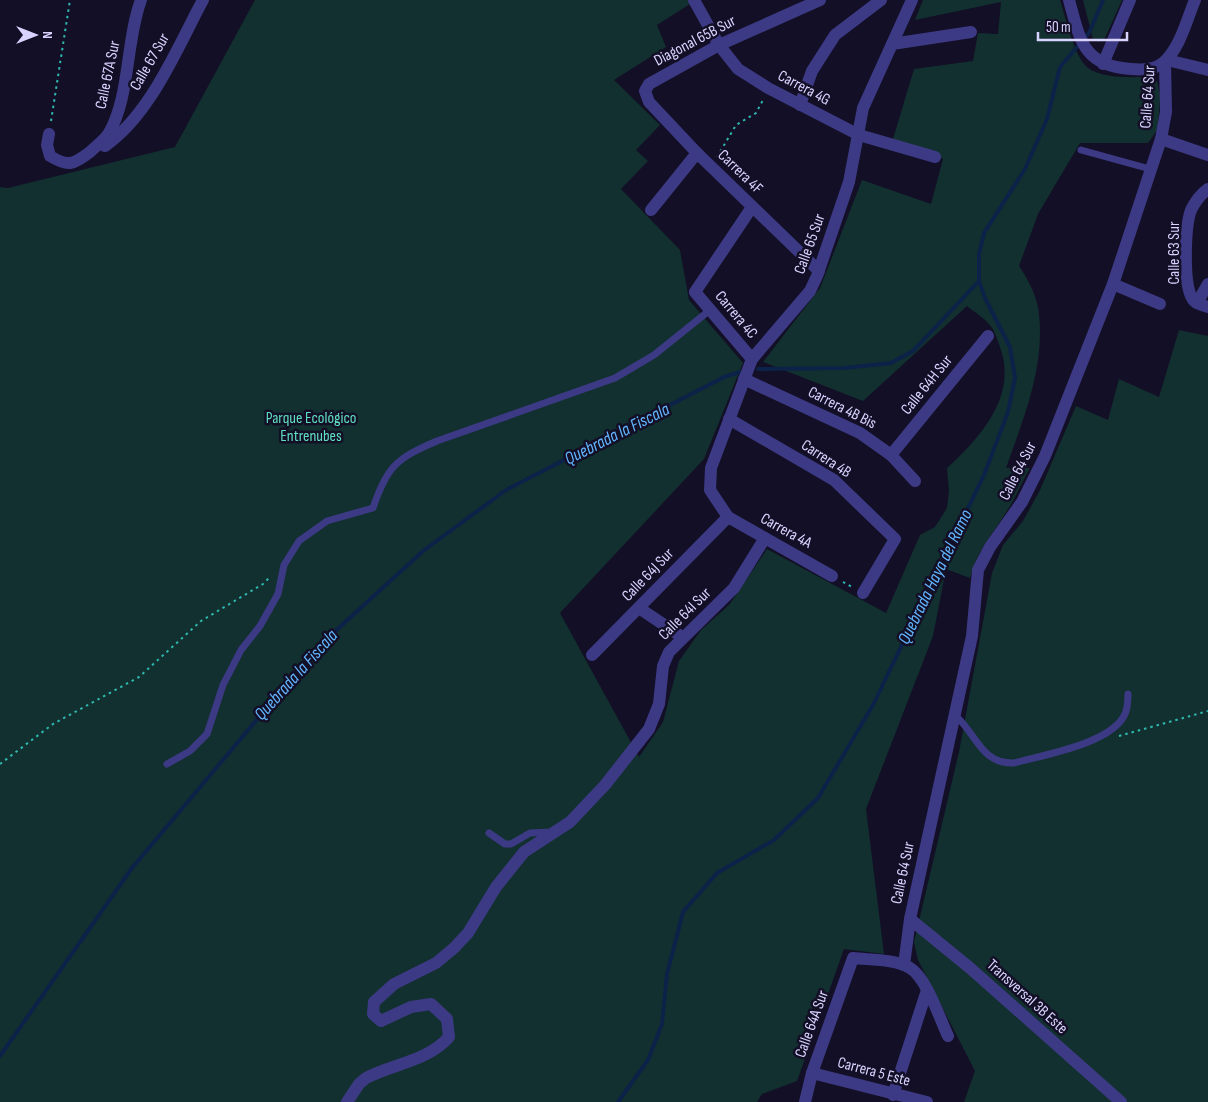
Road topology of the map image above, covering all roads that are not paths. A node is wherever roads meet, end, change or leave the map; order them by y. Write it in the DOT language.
graph roads {
  1 [pos="141,0"];
  2 [pos="203,0"];
  3 [pos="694,0"];
  4 [pos="820,0"];
  5 [pos="912,0"];
  6 [pos="1069,0"];
  7 [pos="1130,0"];
  8 [pos="1195,0"];
  9 [pos="875,2"];
  10 [pos="971,32"];
  11 [pos="892,44"];
  12 [pos="719,45"];
  13 [pos="1166,61"];
  14 [pos="1103,64"];
  15 [pos="1208,70"];
  16 [pos="645,92"];
  17 [pos="800,105"];
  18 [pos="49,134"];
  19 [pos="859,135"];
  20 [pos="1161,139"];
  21 [pos="92,150"];
  22 [pos="1081,150"];
  23 [pos="697,153"];
  24 [pos="1208,155"];
  25 [pos="935,157"];
  26 [pos="1150,169"];
  27 [pos="1208,189"];
  28 [pos="752,207"];
  29 [pos="651,210"];
  30 [pos="819,271"];
  31 [pos="1113,284"];
  32 [pos="1208,284"];
  33 [pos="1198,301"];
  34 [pos="1160,304"];
  35 [pos="710,310"];
  36 [pos="988,336"];
  37 [pos="752,359"];
  38 [pos="744,379"];
  39 [pos="729,420"];
  40 [pos="892,455"];
  41 [pos="915,481"];
  42 [pos="710,483"];
  43 [pos="728,517"];
  44 [pos="766,538"];
  45 [pos="832,576"];
  46 [pos="863,593"];
  47 [pos="639,608"];
  48 [pos="682,637"];
  49 [pos="592,655"];
  50 [pos="1128,694"];
  51 [pos="956,716"];
  52 [pos="168,764"];
  53 [pos="553,832"];
  54 [pos="489,834"];
  55 [pos="910,919"];
  56 [pos="904,966"];
  57 [pos="924,985"];
  58 [pos="948,1036"];
  59 [pos="812,1073"];
  60 [pos="893,1095"];
  61 [pos="347,1102"];
  62 [pos="804,1102"];
  63 [pos="927,1102"];
  64 [pos="1121,1102"];
  1 -- 21 [label="street, Calle 67A Sur"];
  2 -- 21 [label="street, Calle 67 Sur"];
  3 -- 12 [label="street, Carrera 4G"];
  4 -- 12 [label="street, Diagonal 65B Sur"];
  5 -- 11 [label="street, Calle 65 Sur"];
  6 -- 14 [label="street"];
  7 -- 14 [label="street"];
  8 -- 13 [label="street, Calle 64 Sur"];
  9 -- 17 [label="street"];
  10 -- 11 [label="street"];
  11 -- 19 [label="street, Calle 65 Sur"];
  12 -- 16 [label="street, Diagonal 65B Sur"];
  12 -- 17 [label="street, Carrera 4G"];
  13 -- 14 [label="street"];
  13 -- 15 [label="street"];
  13 -- 20 [label="street, Calle 64 Sur"];
  16 -- 23 [label="street, Carrera 4F"];
  17 -- 19 [label="street, Carrera 4G"];
  18 -- 21 [label="street"];
  19 -- 25 [label="street, Carrera 4G"];
  19 -- 30 [label="street, Calle 65 Sur"];
  20 -- 24 [label="street"];
  20 -- 26 [label="street, Calle 64 Sur"];
  22 -- 26 [label="lane"];
  23 -- 28 [label="street, Carrera 4F"];
  23 -- 29 [label="street"];
  26 -- 31 [label="street, Calle 64 Sur"];
  27 -- 33 [label="street, Calle 63 Sur"];
  28 -- 30 [label="street, Carrera 4F"];
  28 -- 35 [label="street, Carrera 4C"];
  30 -- 37 [label="street, Calle 65 Sur"];
  31 -- 34 [label="street"];
  31 -- 51 [label="street, Calle 64 Sur"];
  32 -- 33 [label="street"];
  35 -- 37 [label="street, Carrera 4C"];
  35 -- 52 [label="lane"];
  36 -- 40 [label="street, Calle 64H Sur"];
  37 -- 38 [label="street, Calle 65 Sur"];
  38 -- 39 [label="street, Calle 65 Sur"];
  38 -- 40 [label="street, Carrera 4B Bis"];
  39 -- 42 [label="street, Calle 65 Sur"];
  39 -- 46 [label="street, Carrera 4B"];
  40 -- 41 [label="street, Carrera 4B Bis"];
  42 -- 43 [label="street, Carrera 4A"];
  43 -- 44 [label="street, Carrera 4A"];
  43 -- 47 [label="street, Calle 64J Sur"];
  44 -- 45 [label="street, Carrera 4A"];
  44 -- 48 [label="street, Calle 64I Sur"];
  47 -- 48 [label="street"];
  47 -- 49 [label="street, Calle 64J Sur"];
  48 -- 53 [label="street, Calle 64I Sur"];
  50 -- 51 [label="lane"];
  51 -- 55 [label="street, Calle 64 Sur"];
  53 -- 54 [label="lane"];
  53 -- 61 [label="street, Calle 64I Sur"];
  55 -- 56 [label="street, Calle 64 Sur"];
  55 -- 64 [label="street, Transversal 3B Este"];
  56 -- 57 [label="street"];
  56 -- 59 [label="street, Calle 64A Sur"];
  57 -- 58 [label="street"];
  57 -- 60 [label="street"];
  59 -- 60 [label="street, Carrera 5 Este"];
  59 -- 62 [label="street, Calle 64A Sur"];
  60 -- 63 [label="street, Carrera 5 Este"];
}
